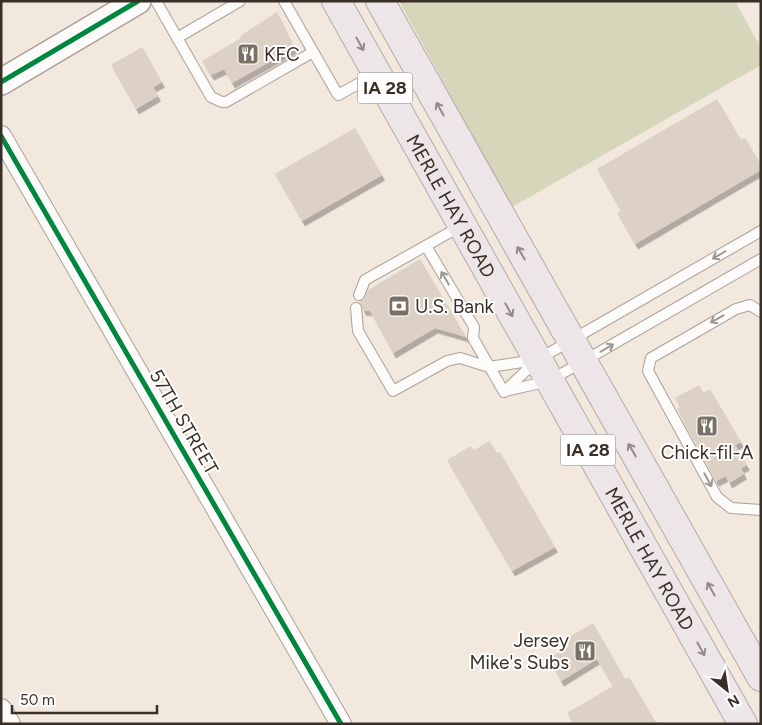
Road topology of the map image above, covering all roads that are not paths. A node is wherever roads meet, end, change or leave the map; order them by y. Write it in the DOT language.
graph roads {
  1 [pos="138,1"];
  2 [pos="156,1"];
  3 [pos="240,1"];
  4 [pos="284,1"];
  5 [pos="336,1"];
  6 [pos="380,1"];
  7 [pos="177,38"];
  8 [pos="313,52"];
  9 [pos="377,73"];
  10 [pos="1,82"];
  11 [pos="1,136"];
  12 [pos="462,226"];
  13 [pos="761,230"];
  14 [pos="426,246"];
  15 [pos="761,259"];
  16 [pos="359,296"];
  17 [pos="356,308"];
  18 [pos="761,312"];
  19 [pos="577,351"];
  20 [pos="489,367"];
  21 [pos="543,370"];
  22 [pos="504,392"];
  23 [pos="761,510"];
  24 [pos="761,677"];
  25 [pos="1,709"];
  26 [pos="10,724"];
  27 [pos="341,724"];
  28 [pos="743,724"];
  1 -- 10 [label="street"];
  2 -- 7 [label="lane"];
  3 -- 7 [label="lane"];
  4 -- 8 [label="lane"];
  5 -- 9 [label="main road, MERLE HAY ROAD / IA 28, one-way"];
  19 -- 6 [label="main road, MERLE HAY ROAD / IA 28, one-way"];
  7 -- 8 [label="lane"];
  8 -- 9 [label="lane"];
  9 -- 12 [label="main road, MERLE HAY ROAD / IA 28"];
  11 -- 27 [label="street, 57TH STREET"];
  12 -- 14 [label="lane"];
  12 -- 21 [label="main road, MERLE HAY ROAD / IA 28, one-way"];
  13 -- 19 [label="lane, one-way"];
  14 -- 16 [label="lane"];
  20 -- 14 [label="lane, one-way"];
  19 -- 15 [label="lane, one-way"];
  17 -- 20 [label="lane"];
  18 -- 23 [label="lane, one-way"];
  19 -- 21 [label="lane"];
  19 -- 21 [label="lane"];
  24 -- 19 [label="main road, MERLE HAY ROAD / IA 28, one-way"];
  20 -- 21 [label="lane"];
  20 -- 22 [label="lane"];
  21 -- 22 [label="lane"];
  21 -- 22 [label="lane"];
  21 -- 28 [label="main road, MERLE HAY ROAD / IA 28, one-way"];
  25 -- 26 [label="street"];
}
